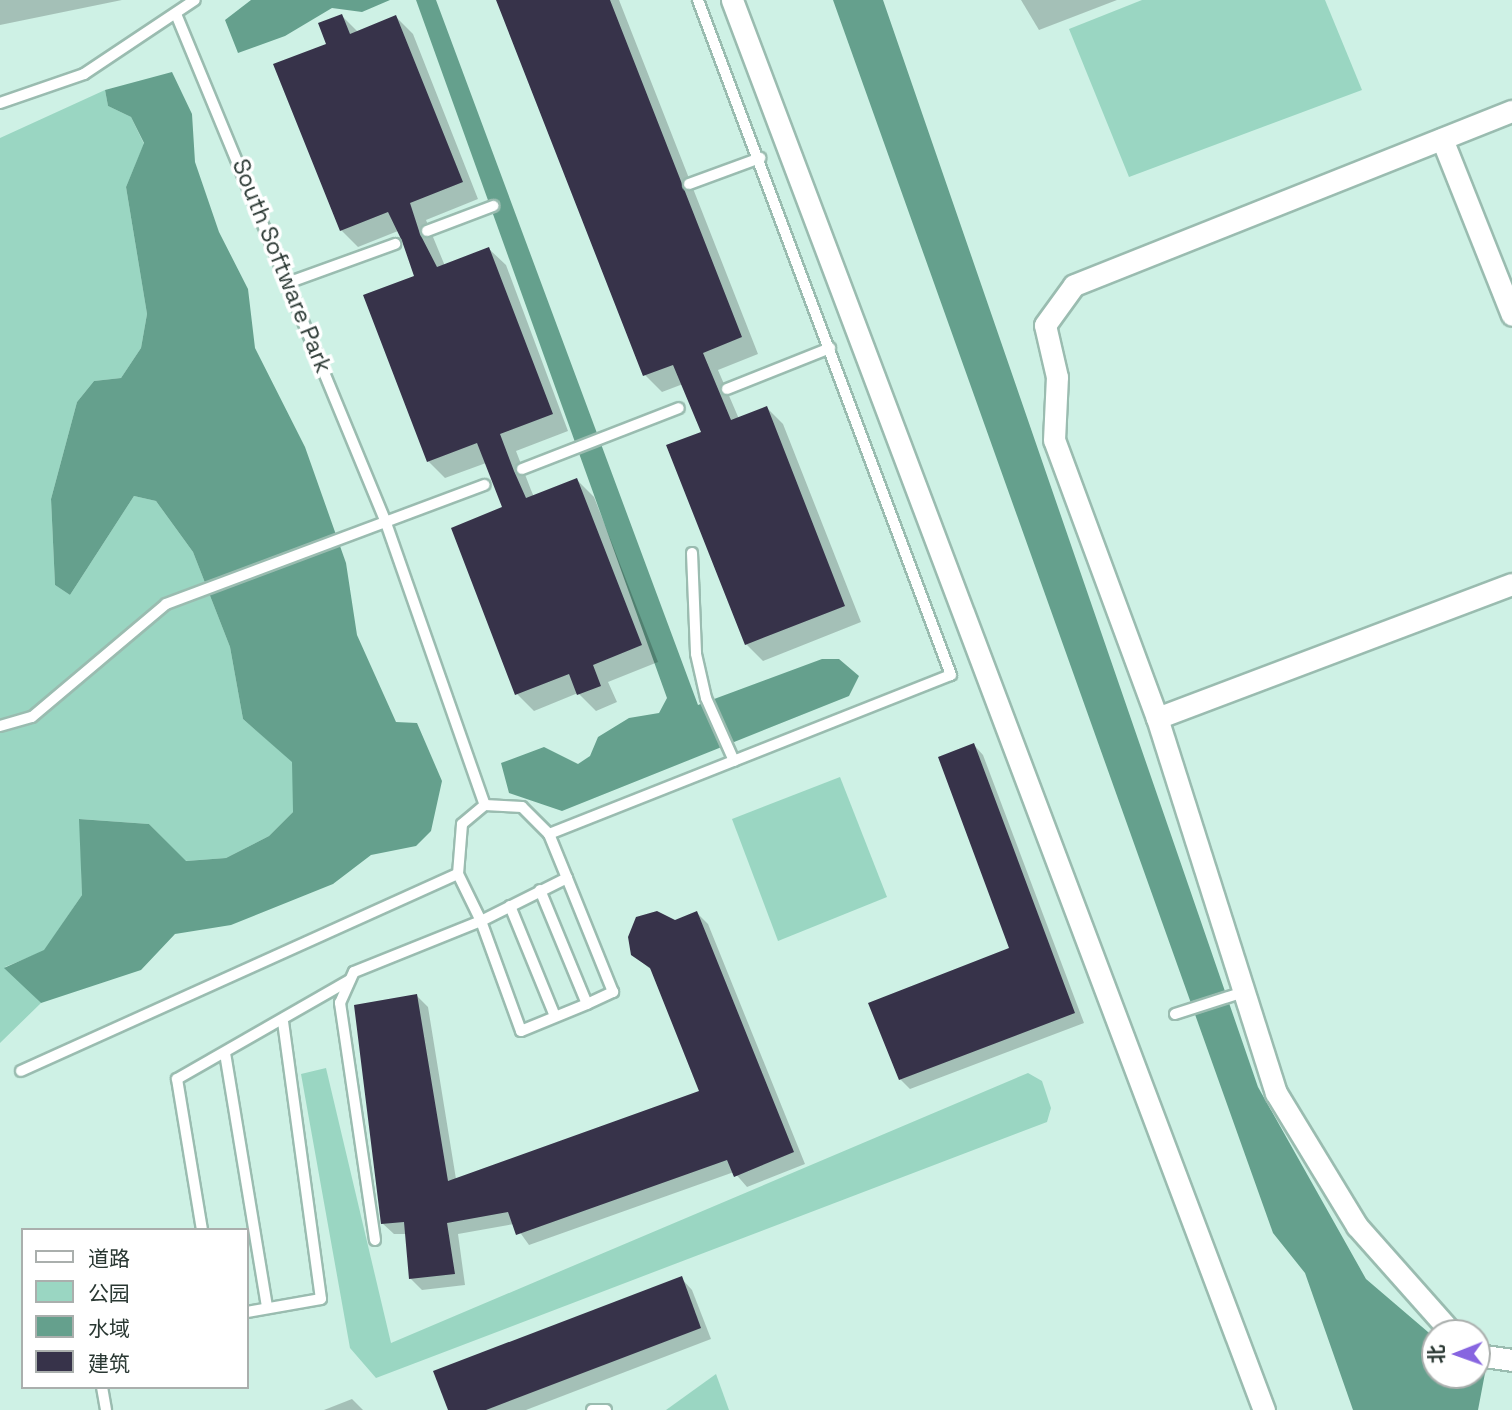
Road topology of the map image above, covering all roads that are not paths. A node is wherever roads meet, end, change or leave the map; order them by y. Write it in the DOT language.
graph roads {
  1 [pos="195,0"];
  2 [pos="698,0"];
  3 [pos="732,0"];
  4 [pos="176,13"];
  5 [pos="0,103"];
  6 [pos="1512,111"];
  7 [pos="1442,139"];
  8 [pos="760,158"];
  9 [pos="690,184"];
  10 [pos="493,206"];
  11 [pos="427,231"];
  12 [pos="395,244"];
  13 [pos="290,282"];
  14 [pos="1512,315"];
  15 [pos="830,348"];
  16 [pos="727,389"];
  17 [pos="679,408"];
  18 [pos="522,469"];
  19 [pos="484,485"];
  20 [pos="385,520"];
  21 [pos="692,553"];
  22 [pos="1512,584"];
  23 [pos="1157,718"];
  24 [pos="0,726"];
  25 [pos="732,756"];
  26 [pos="485,805"];
  27 [pos="549,834"];
  28 [pos="458,874"];
  29 [pos="567,878"];
  30 [pos="540,890"];
  31 [pos="510,906"];
  32 [pos="481,921"];
  33 [pos="350,980"];
  34 [pos="1244,992"];
  35 [pos="587,1004"];
  36 [pos="1175,1014"];
  37 [pos="555,1016"];
  38 [pos="283,1023"];
  39 [pos="225,1053"];
  40 [pos="21,1071"];
  41 [pos="202,1228"];
  42 [pos="375,1240"];
  43 [pos="267,1308"];
  44 [pos="248,1312"];
  45 [pos="1440,1319"];
  46 [pos="1491,1357"];
  47 [pos="1512,1360"];
  48 [pos="102,1389"];
  49 [pos="106,1410"];
  50 [pos="592,1410"];
  51 [pos="606,1410"];
  52 [pos="1264,1410"];
  1 -- 4 [label="lane"];
  2 -- 8 [label="lane"];
  3 -- 52 [label="street"];
  4 -- 5 [label="lane"];
  4 -- 13 [label="lane, South Software Park"];
  6 -- 7 [label="street"];
  7 -- 14 [label="street"];
  7 -- 23 [label="street"];
  8 -- 9 [label="lane"];
  8 -- 15 [label="lane"];
  10 -- 11 [label="lane"];
  12 -- 13 [label="lane"];
  13 -- 20 [label="lane, South Software Park"];
  15 -- 16 [label="lane"];
  15 -- 25 [label="lane"];
  17 -- 18 [label="lane"];
  19 -- 20 [label="lane"];
  20 -- 24 [label="lane"];
  20 -- 26 [label="lane, South Software Park"];
  21 -- 25 [label="lane"];
  22 -- 23 [label="street"];
  23 -- 34 [label="street"];
  25 -- 27 [label="lane"];
  26 -- 27 [label="lane"];
  26 -- 28 [label="lane"];
  27 -- 29 [label="lane"];
  28 -- 32 [label="lane"];
  28 -- 40 [label="lane"];
  29 -- 30 [label="lane"];
  29 -- 35 [label="lane"];
  30 -- 31 [label="lane"];
  30 -- 35 [label="lane"];
  31 -- 32 [label="lane"];
  31 -- 37 [label="lane"];
  32 -- 33 [label="lane"];
  32 -- 37 [label="lane"];
  33 -- 38 [label="lane"];
  33 -- 42 [label="lane"];
  34 -- 36 [label="lane"];
  34 -- 45 [label="street"];
  35 -- 37 [label="lane"];
  38 -- 39 [label="lane"];
  38 -- 43 [label="lane"];
  39 -- 41 [label="lane"];
  39 -- 43 [label="lane"];
  43 -- 44 [label="lane"];
  46 -- 47 [label="street"];
  48 -- 49 [label="lane"];
  50 -- 51 [label="lane"];
}
